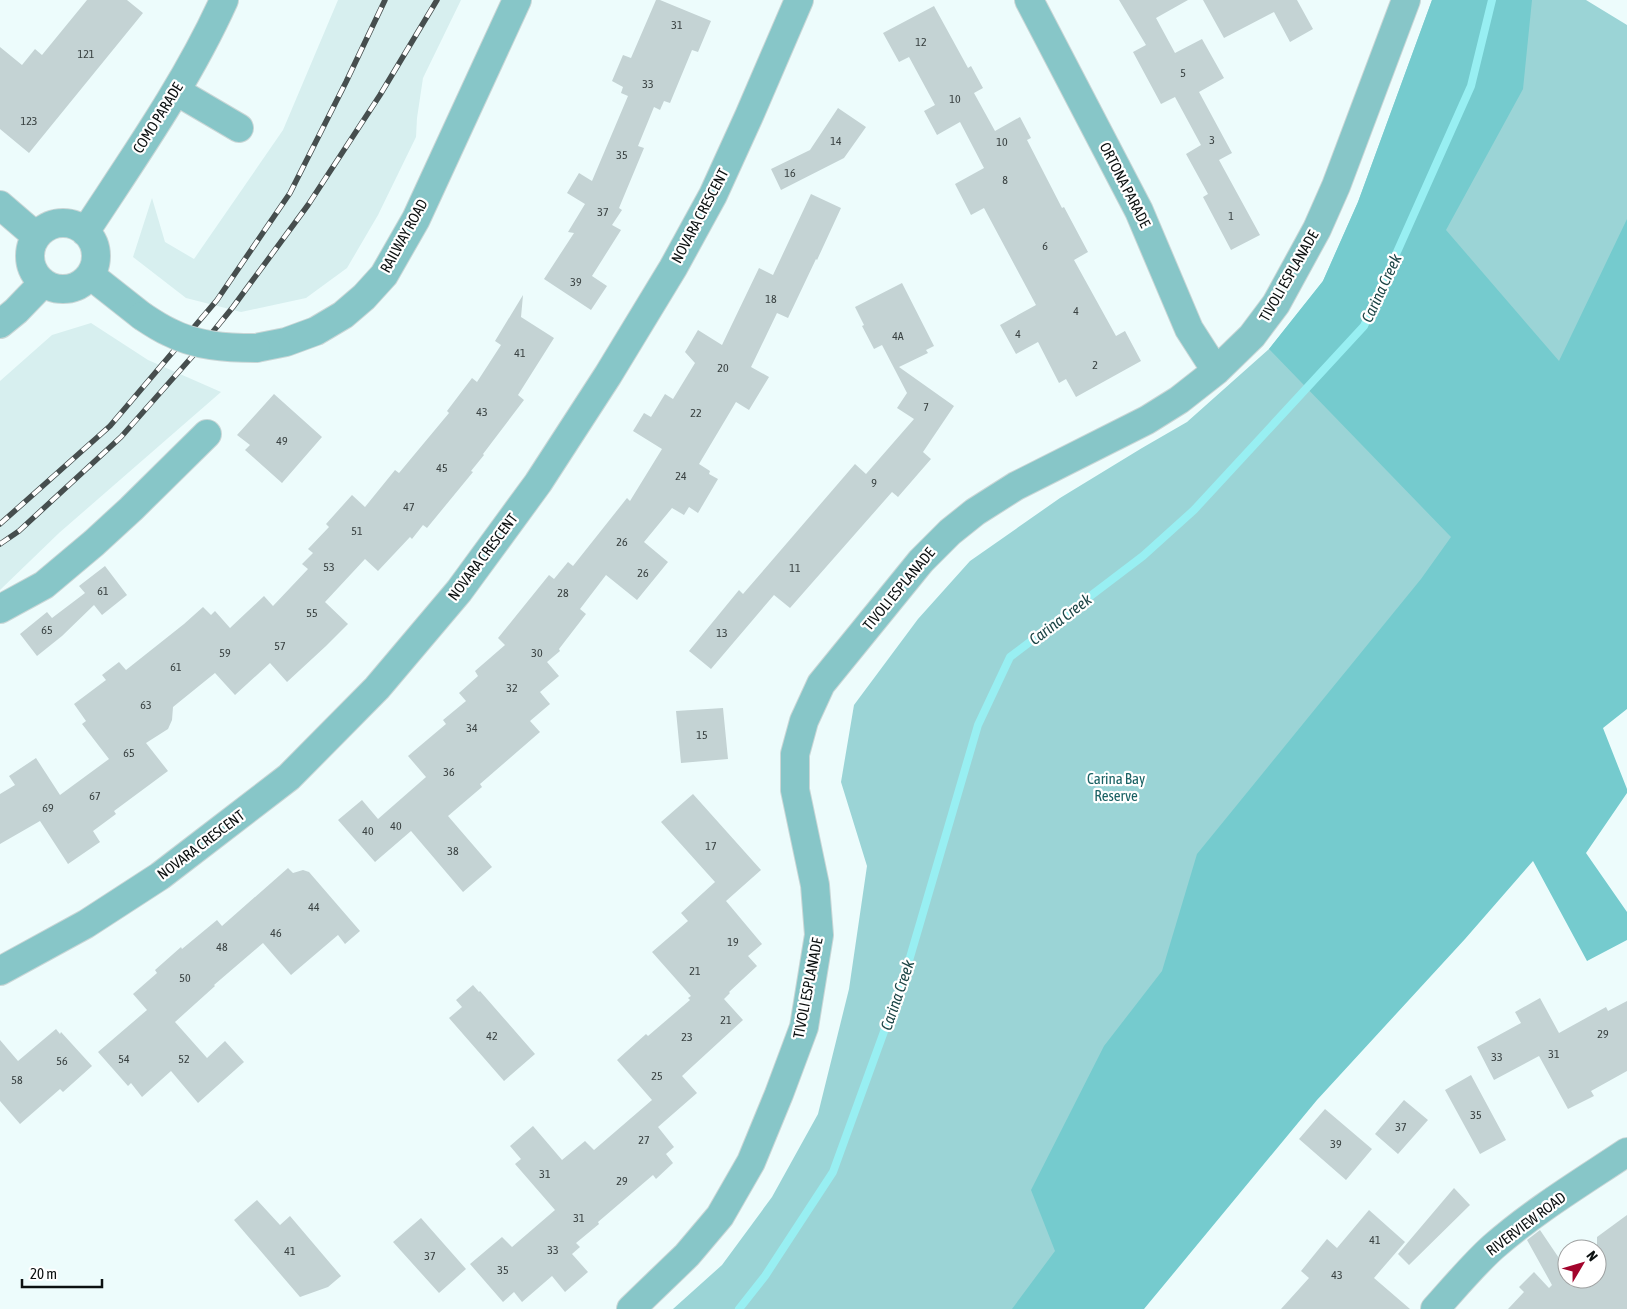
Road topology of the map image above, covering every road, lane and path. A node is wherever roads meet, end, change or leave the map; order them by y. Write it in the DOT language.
graph roads {
  1 [pos="224,0"];
  2 [pos="517,0"];
  3 [pos="799,0"];
  4 [pos="1029,0"];
  5 [pos="1406,0"];
  6 [pos="176,91"];
  7 [pos="239,128"];
  8 [pos="0,205"];
  9 [pos="85,232"];
  10 [pos="36,236"];
  11 [pos="90,275"];
  12 [pos="43,283"];
  13 [pos="0,324"];
  14 [pos="1216,371"];
  15 [pos="207,434"];
  16 [pos="0,609"];
  17 [pos="0,971"];
  18 [pos="1627,1152"];
  19 [pos="631,1309"];
  20 [pos="1435,1309"];
  1 -- 6 [label="street, COMO PARADE"];
  2 -- 11 [label="street, RAILWAY ROAD, bridge"];
  3 -- 17 [label="street, NOVARA CRESCENT"];
  4 -- 14 [label="street, ORTONA PARADE"];
  5 -- 14 [label="street, TIVOLI ESPLANADE"];
  6 -- 7 [label="street"];
  6 -- 9 [label="street, COMO PARADE"];
  8 -- 10 [label="street"];
  9 -- 10 [label="street"];
  9 -- 11 [label="street"];
  10 -- 12 [label="street"];
  11 -- 12 [label="street"];
  12 -- 13 [label="street"];
  14 -- 19 [label="street, TIVOLI ESPLANADE"];
  15 -- 16 [label="street"];
  18 -- 20 [label="street, RIVERVIEW ROAD"];
}
